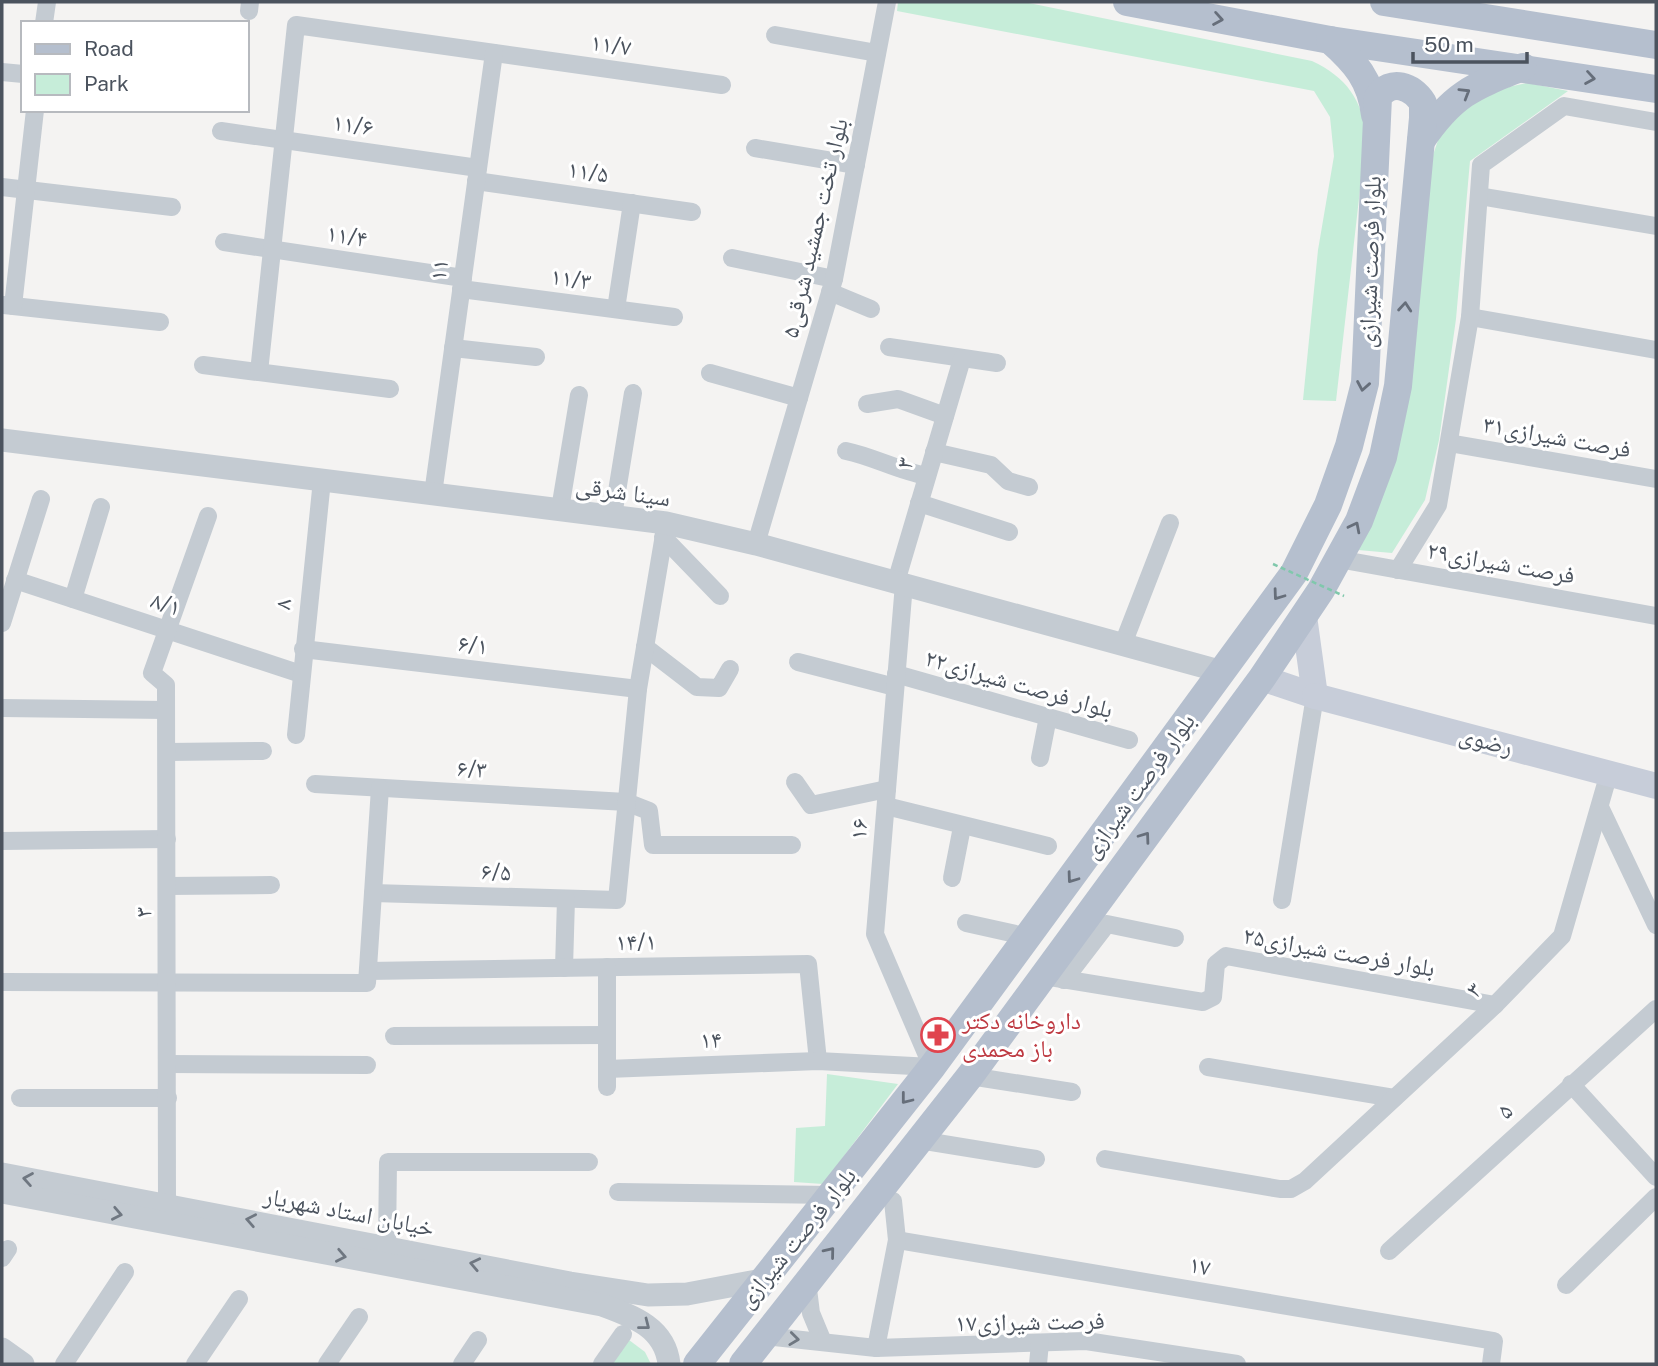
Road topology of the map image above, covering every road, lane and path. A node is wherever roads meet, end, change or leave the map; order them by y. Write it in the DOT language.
graph roads {
  1 [pos="47,2"];
  2 [pos="887,2"];
  3 [pos="1127,2"];
  4 [pos="1496,2"];
  5 [pos="1393,3"];
  6 [pos="44,21"];
  7 [pos="1518,23"];
  8 [pos="775,35"];
  9 [pos="1330,40"];
  10 [pos="1656,45"];
  11 [pos="494,53"];
  12 [pos="877,53"];
  13 [pos="1524,67"];
  14 [pos="2,72"];
  15 [pos="21,74"];
  16 [pos="722,85"];
  17 [pos="1656,89"];
  18 [pos="35,112"];
  19 [pos="1375,122"];
  20 [pos="1656,122"];
  21 [pos="221,131"];
  22 [pos="284,140"];
  23 [pos="1421,141"];
  24 [pos="755,148"];
  25 [pos="856,165"];
  26 [pos="477,174"];
  27 [pos="2,187"];
  28 [pos="26,190"];
  29 [pos="1479,197"];
  30 [pos="632,203"];
  31 [pos="172,207"];
  32 [pos="692,212"];
  33 [pos="1656,226"];
  34 [pos="224,242"];
  35 [pos="272,249"];
  36 [pos="732,258"];
  37 [pos="462,284"];
  38 [pos="832,286"];
  39 [pos="7,305"];
  40 [pos="616,309"];
  41 [pos="871,309"];
  42 [pos="674,317"];
  43 [pos="1471,317"];
  44 [pos="160,322"];
  45 [pos="889,347"];
  46 [pos="453,348"];
  47 [pos="1656,350"];
  48 [pos="536,357"];
  49 [pos="962,359"];
  50 [pos="997,363"];
  51 [pos="203,365"];
  52 [pos="258,372"];
  53 [pos="709,373"];
  54 [pos="390,389"];
  55 [pos="634,393"];
  56 [pos="579,396"];
  57 [pos="799,398"];
  58 [pos="867,404"];
  59 [pos="945,416"];
  60 [pos="2,440"];
  61 [pos="1449,443"];
  62 [pos="846,451"];
  63 [pos="934,452"];
  64 [pos="927,476"];
  65 [pos="1656,479"];
  66 [pos="322,480"];
  67 [pos="1029,487"];
  68 [pos="433,494"];
  69 [pos="41,499"];
  70 [pos="919,503"];
  71 [pos="101,507"];
  72 [pos="560,509"];
  73 [pos="208,516"];
  74 [pos="613,516"];
  75 [pos="1170,523"];
  76 [pos="665,530"];
  77 [pos="1009,532"];
  78 [pos="756,544"];
  79 [pos="1338,559"];
  80 [pos="1273,564"];
  81 [pos="1398,570"];
  82 [pos="15,580"];
  83 [pos="900,583"];
  84 [pos="720,596"];
  85 [pos="1344,596"];
  86 [pos="73,599"];
  87 [pos="1304,616"];
  88 [pos="1656,616"];
  89 [pos="2,623"];
  90 [pos="169,631"];
  91 [pos="1123,644"];
  92 [pos="645,647"];
  93 [pos="303,649"];
  94 [pos="798,662"];
  95 [pos="730,669"];
  96 [pos="1223,671"];
  97 [pos="301,674"];
  98 [pos="1262,678"];
  99 [pos="896,680"];
  100 [pos="638,689"];
  101 [pos="1315,696"];
  102 [pos="2,708"];
  103 [pos="166,710"];
  104 [pos="1048,717"];
  105 [pos="296,735"];
  106 [pos="1129,740"];
  107 [pos="262,751"];
  108 [pos="167,752"];
  109 [pos="1040,758"];
  110 [pos="1609,773"];
  111 [pos="795,782"];
  112 [pos="314,784"];
  113 [pos="1656,786"];
  114 [pos="380,788"];
  115 [pos="886,797"];
  116 [pos="626,802"];
  117 [pos="1600,807"];
  118 [pos="962,827"];
  119 [pos="167,839"];
  120 [pos="2,841"];
  121 [pos="792,845"];
  122 [pos="1048,846"];
  123 [pos="952,878"];
  124 [pos="271,885"];
  125 [pos="167,886"];
  126 [pos="373,893"];
  127 [pos="566,899"];
  128 [pos="1282,900"];
  129 [pos="1656,922"];
  130 [pos="966,923"];
  131 [pos="1095,923"];
  132 [pos="1030,937"];
  133 [pos="1175,938"];
  134 [pos="607,967"];
  135 [pos="564,968"];
  136 [pos="368,977"];
  137 [pos="1054,978"];
  138 [pos="2,982"];
  139 [pos="167,982"];
  140 [pos="1495,1005"];
  141 [pos="1656,1009"];
  142 [pos="607,1035"];
  143 [pos="394,1036"];
  144 [pos="818,1061"];
  145 [pos="168,1063"];
  146 [pos="367,1065"];
  147 [pos="932,1067"];
  148 [pos="1208,1067"];
  149 [pos="970,1076"];
  150 [pos="1571,1084"];
  151 [pos="1072,1092"];
  152 [pos="20,1098"];
  153 [pos="168,1098"];
  154 [pos="1394,1098"];
  155 [pos="919,1140"];
  156 [pos="1036,1159"];
  157 [pos="1105,1159"];
  158 [pos="589,1162"];
  159 [pos="2,1174"];
  160 [pos="1656,1177"];
  161 [pos="2,1192"];
  162 [pos="618,1192"];
  163 [pos="831,1195"];
  164 [pos="1656,1197"];
  165 [pos="893,1200"];
  166 [pos="167,1204"];
  167 [pos="897,1240"];
  168 [pos="387,1246"];
  169 [pos="1389,1251"];
  170 [pos="125,1272"];
  171 [pos="762,1280"];
  172 [pos="807,1280"];
  173 [pos="1566,1285"];
  174 [pos="239,1299"];
  175 [pos="359,1317"];
  176 [pos="623,1334"];
  177 [pos="765,1336"];
  178 [pos="478,1340"];
  179 [pos="823,1342"];
  180 [pos="1040,1343"];
  181 [pos="876,1348"];
  182 [pos="932,1356"];
  183 [pos="1184,1360"];
  184 [pos="64,1364"];
  185 [pos="195,1364"];
  186 [pos="327,1364"];
  187 [pos="462,1364"];
  188 [pos="602,1364"];
  189 [pos="669,1364"];
  190 [pos="697,1364"];
  191 [pos="743,1364"];
  192 [pos="1038,1364"];
  193 [pos="1237,1364"];
  194 [pos="1491,1364"];
  1 -- 6 [label="street"];
  2 -- 12 [label="street, بلوار تخت جمشید شرقی۵"];
  3 -- 9 [label="main road, one-way"];
  4 -- 7 [label="main road"];
  5 -- 7 [label="main road"];
  7 -- 10 [label="main road"];
  8 -- 12 [label="street"];
  9 -- 13 [label="main road"];
  9 -- 19 [label="main road"];
  11 -- 16 [label="street, ۱۱/۷"];
  11 -- 22 [label="street, ۱۱/۷"];
  11 -- 26 [label="street, ۱۱"];
  12 -- 25 [label="street, بلوار تخت جمشید شرقی۵"];
  13 -- 17 [label="main road, one-way"];
  23 -- 13 [label="main road, one-way"];
  14 -- 15 [label="street"];
  18 -- 28 [label="street"];
  19 -- 23 [label="main road, بلوار فرصت شیرازی"];
  19 -- 96 [label="main road, بلوار فرصت شیرازی, one-way"];
  20 -- 29 [label="street"];
  21 -- 22 [label="street, ۱۱/۶"];
  22 -- 26 [label="street, ۱۱/۶"];
  22 -- 35 [label="street"];
  79 -- 23 [label="main road, بلوار فرصت شیرازی, one-way"];
  24 -- 25 [label="street"];
  25 -- 38 [label="street, بلوار تخت جمشید شرقی۵"];
  26 -- 30 [label="street, ۱۱/۵"];
  26 -- 37 [label="street, ۱۱"];
  27 -- 28 [label="street"];
  28 -- 31 [label="street"];
  28 -- 39 [label="street"];
  29 -- 33 [label="street"];
  29 -- 43 [label="street"];
  30 -- 32 [label="street, ۱۱/۵"];
  30 -- 40 [label="street"];
  34 -- 35 [label="street, ۱۱/۴"];
  35 -- 37 [label="street, ۱۱/۴"];
  35 -- 52 [label="street"];
  36 -- 38 [label="street"];
  37 -- 40 [label="street, ۱۱/۳"];
  37 -- 46 [label="street, ۱۱"];
  38 -- 41 [label="street"];
  38 -- 57 [label="street, بلوار تخت جمشید شرقی۵"];
  39 -- 44 [label="street"];
  40 -- 42 [label="street, ۱۱/۳"];
  43 -- 47 [label="street"];
  43 -- 61 [label="street"];
  45 -- 49 [label="street"];
  46 -- 48 [label="street"];
  46 -- 68 [label="street, ۱۱"];
  49 -- 50 [label="street"];
  49 -- 59 [label="street, ۳"];
  51 -- 52 [label="street"];
  52 -- 54 [label="street"];
  53 -- 57 [label="street"];
  55 -- 74 [label="street"];
  56 -- 72 [label="street"];
  57 -- 78 [label="street, بلوار تخت جمشید شرقی۵"];
  58 -- 59 [label="street"];
  59 -- 63 [label="street, ۳"];
  60 -- 66 [label="street, سینا شرقی"];
  61 -- 65 [label="street, فرصت شیرازی۳۱"];
  61 -- 81 [label="street"];
  62 -- 64 [label="street"];
  63 -- 64 [label="street, ۳"];
  63 -- 67 [label="street"];
  64 -- 70 [label="street, ۳"];
  66 -- 68 [label="street, سینا شرقی"];
  66 -- 93 [label="street, ۸"];
  68 -- 72 [label="street, سینا شرقی"];
  69 -- 82 [label="street"];
  70 -- 77 [label="street"];
  70 -- 83 [label="street, ۳"];
  71 -- 86 [label="street"];
  72 -- 74 [label="street, سینا شرقی"];
  73 -- 90 [label="street"];
  74 -- 76 [label="street, سینا شرقی"];
  75 -- 91 [label="street"];
  76 -- 78 [label="street, سینا شرقی"];
  76 -- 84 [label="street"];
  76 -- 92 [label="street"];
  78 -- 83 [label="street, سینا شرقی"];
  79 -- 81 [label="street, فرصت شیرازی۲۹"];
  79 -- 87 [label="main road, بلوار فرصت شیرازی"];
  80 -- 85 [label="path, bridge"];
  81 -- 88 [label="street, فرصت شیرازی۲۹"];
  82 -- 86 [label="street, ۸/۱"];
  82 -- 89 [label="street"];
  83 -- 91 [label="street, سینا شرقی"];
  83 -- 99 [label="street, ۱۶"];
  86 -- 90 [label="street, ۸/۱"];
  87 -- 98 [label="main road, بلوار فرصت شیرازی"];
  87 -- 101 [label="main road"];
  90 -- 97 [label="street, ۸/۱"];
  90 -- 103 [label="street, ۳"];
  91 -- 96 [label="street, سینا شرقی"];
  92 -- 95 [label="street"];
  92 -- 100 [label="street"];
  93 -- 97 [label="street, ۸"];
  93 -- 100 [label="street, ۶/۱"];
  94 -- 99 [label="street, بلوار فرصت شیرازی۲۲"];
  96 -- 132 [label="main road, بلوار فرصت شیرازی, one-way"];
  97 -- 105 [label="street, ۸"];
  98 -- 101 [label="main road, رضوی"];
  131 -- 98 [label="main road, بلوار فرصت شیرازی, one-way"];
  99 -- 104 [label="street, بلوار فرصت شیرازی۲۲"];
  99 -- 115 [label="street, ۱۶"];
  100 -- 116 [label="street"];
  101 -- 110 [label="main road, رضوی"];
  101 -- 128 [label="street"];
  102 -- 103 [label="street"];
  103 -- 108 [label="street, ۳"];
  104 -- 106 [label="street, بلوار فرصت شیرازی۲۲"];
  104 -- 109 [label="street"];
  107 -- 108 [label="street"];
  108 -- 119 [label="street, ۳"];
  110 -- 113 [label="main road, رضوی"];
  110 -- 117 [label="street, ۳"];
  111 -- 115 [label="street"];
  112 -- 114 [label="street, ۶/۳"];
  114 -- 116 [label="street, ۶/۳"];
  114 -- 126 [label="street"];
  115 -- 118 [label="street"];
  115 -- 147 [label="street, ۱۶"];
  116 -- 121 [label="street"];
  116 -- 127 [label="street, ۶/۵"];
  117 -- 129 [label="street"];
  117 -- 140 [label="street, ۳"];
  118 -- 122 [label="street"];
  118 -- 123 [label="street"];
  119 -- 120 [label="street"];
  119 -- 125 [label="street, ۳"];
  124 -- 125 [label="street"];
  125 -- 139 [label="street, ۳"];
  126 -- 127 [label="street, ۶/۵"];
  126 -- 136 [label="street"];
  127 -- 135 [label="street"];
  130 -- 132 [label="street"];
  131 -- 133 [label="street"];
  131 -- 137 [label="main road, بلوار فرصت شیرازی"];
  132 -- 147 [label="main road, بلوار فرصت شیرازی"];
  134 -- 135 [label="street, ۱۴/۱"];
  134 -- 142 [label="street"];
  134 -- 144 [label="street, ۱۴/۱"];
  135 -- 136 [label="street, ۱۴/۱"];
  136 -- 139 [label="street, ۱۴/۱"];
  137 -- 140 [label="street, بلوار فرصت شیرازی۲۵"];
  137 -- 149 [label="main road, بلوار فرصت شیرازی"];
  138 -- 139 [label="street, ۱۴/۱"];
  139 -- 145 [label="street, ۳"];
  140 -- 154 [label="street, ۳"];
  141 -- 150 [label="street, ۵"];
  142 -- 143 [label="street"];
  142 -- 144 [label="street, ۱۴"];
  144 -- 147 [label="street, ۱۴"];
  145 -- 146 [label="street"];
  145 -- 153 [label="street, ۳"];
  147 -- 163 [label="main road, بلوار فرصت شیرازی, one-way"];
  148 -- 154 [label="street"];
  149 -- 151 [label="street"];
  149 -- 155 [label="main road, بلوار فرصت شیرازی"];
  150 -- 160 [label="street"];
  150 -- 169 [label="street, ۵"];
  152 -- 153 [label="street"];
  153 -- 166 [label="street, ۳"];
  154 -- 157 [label="street, ۳"];
  155 -- 156 [label="street"];
  172 -- 155 [label="main road, بلوار فرصت شیرازی, one-way"];
  158 -- 168 [label="street"];
  166 -- 159 [label="street, خیابان استاد شهریار, one-way"];
  161 -- 189 [label="street, خیابان استاد شهریار, one-way"];
  162 -- 163 [label="street"];
  163 -- 171 [label="main road, بلوار فرصت شیرازی"];
  164 -- 173 [label="street"];
  165 -- 167 [label="street"];
  168 -- 166 [label="street, خیابان استاد شهریار, one-way"];
  167 -- 181 [label="street"];
  167 -- 194 [label="street, ۱۷"];
  171 -- 168 [label="street, خیابان استاد شهریار, one-way"];
  170 -- 184 [label="street"];
  171 -- 190 [label="main road, بلوار فرصت شیرازی"];
  172 -- 177 [label="main road, بلوار فرصت شیرازی"];
  172 -- 179 [label="street"];
  174 -- 185 [label="street"];
  175 -- 186 [label="street"];
  176 -- 188 [label="street"];
  177 -- 179 [label="street, ۱۷فرصت شیرازی, one-way"];
  177 -- 191 [label="main road, بلوار فرصت شیرازی"];
  178 -- 187 [label="street"];
  179 -- 181 [label="street, ۱۷فرصت شیرازی"];
  180 -- 182 [label="street, ۱۷فرصت شیرازی"];
  180 -- 183 [label="street, ۱۷فرصت شیرازی"];
  180 -- 192 [label="street"];
  181 -- 182 [label="street, ۱۷فرصت شیرازی"];
  183 -- 193 [label="street, ۱۷فرصت شیرازی"];
}
